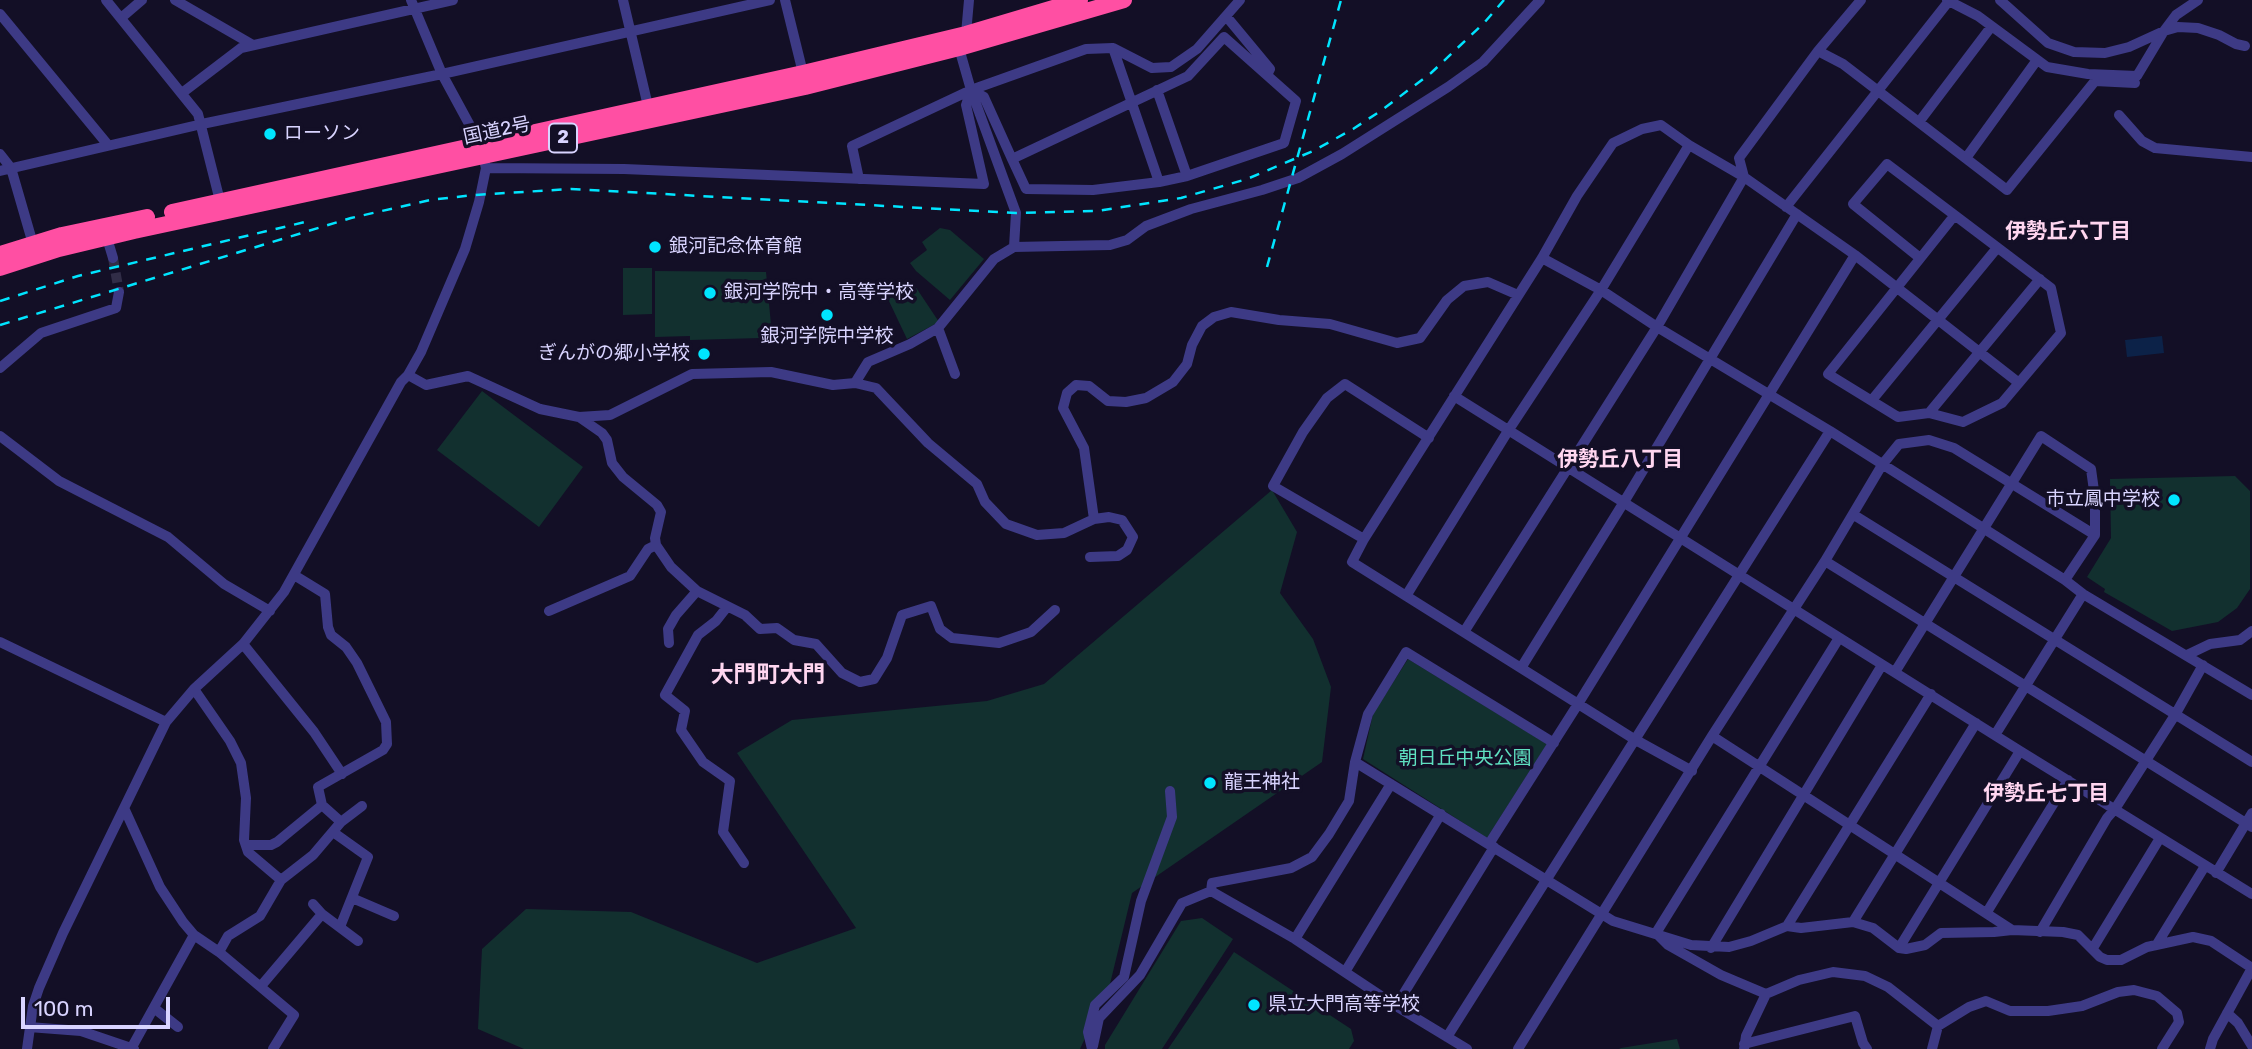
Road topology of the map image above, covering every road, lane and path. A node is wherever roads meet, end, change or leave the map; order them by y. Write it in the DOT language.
graph roads {
  1 [pos="106,0"];
  2 [pos="142,0"];
  3 [pos="175,0"];
  4 [pos="453,0"];
  5 [pos="623,0"];
  6 [pos="770,0"];
  7 [pos="785,0"];
  8 [pos="969,0"];
  9 [pos="1080,0"];
  10 [pos="1124,0"];
  11 [pos="1240,0"];
  12 [pos="1540,0"];
  13 [pos="1861,0"];
  14 [pos="1948,0"];
  15 [pos="2000,0"];
  16 [pos="2198,0"];
  17 [pos="412,4"];
  18 [pos="0,14"];
  19 [pos="1226,16"];
  20 [pos="121,18"];
  21 [pos="1991,27"];
  22 [pos="630,30"];
  23 [pos="2164,31"];
  24 [pos="962,41"];
  25 [pos="253,45"];
  26 [pos="2245,46"];
  27 [pos="1113,48"];
  28 [pos="1818,51"];
  29 [pos="2038,60"];
  30 [pos="803,73"];
  31 [pos="442,74"];
  32 [pos="1267,75"];
  33 [pos="2135,83"];
  34 [pos="971,90"];
  35 [pos="1157,90"];
  36 [pos="1878,91"];
  37 [pos="183,93"];
  38 [pos="1130,103"];
  39 [pos="648,106"];
  40 [pos="2119,115"];
  41 [pos="1919,122"];
  42 [pos="202,124"];
  43 [pos="108,145"];
  44 [pos="1689,145"];
  45 [pos="0,154"];
  46 [pos="483,156"];
  47 [pos="2252,157"];
  48 [pos="1966,158"];
  49 [pos="1012,159"];
  50 [pos="6,169"];
  51 [pos="1187,176"];
  52 [pos="1744,177"];
  53 [pos="859,179"];
  54 [pos="1159,182"];
  55 [pos="220,201"];
  56 [pos="1786,207"];
  57 [pos="1797,214"];
  58 [pos="1954,216"];
  59 [pos="107,238"];
  60 [pos="33,244"];
  61 [pos="1014,247"];
  62 [pos="1997,248"];
  63 [pos="0,254"];
  64 [pos="1855,255"];
  65 [pos="113,258"];
  66 [pos="1542,258"];
  67 [pos="1920,258"];
  68 [pos="0,268"];
  69 [pos="2040,279"];
  70 [pos="1899,287"];
  71 [pos="1601,290"];
  72 [pos="119,292"];
  73 [pos="1518,295"];
  74 [pos="1938,319"];
  75 [pos="1657,327"];
  76 [pos="938,328"];
  77 [pos="1979,351"];
  78 [pos="1710,359"];
  79 [pos="0,368"];
  80 [pos="955,374"];
  81 [pos="408,375"];
  82 [pos="855,383"];
  83 [pos="2019,383"];
  84 [pos="1770,394"];
  85 [pos="1454,396"];
  86 [pos="1872,400"];
  87 [pos="1929,413"];
  88 [pos="579,417"];
  89 [pos="1508,431"];
  90 [pos="1829,431"];
  91 [pos="0,436"];
  92 [pos="1429,438"];
  93 [pos="1882,465"];
  94 [pos="1566,468"];
  95 [pos="2012,483"];
  96 [pos="1624,502"];
  97 [pos="1854,515"];
  98 [pos="1094,519"];
  99 [pos="1983,530"];
  100 [pos="2095,535"];
  101 [pos="1364,538"];
  102 [pos="1680,538"];
  103 [pos="656,545"];
  104 [pos="1090,557"];
  105 [pos="1825,561"];
  106 [pos="1740,574"];
  107 [pos="294,575"];
  108 [pos="1955,576"];
  109 [pos="2065,580"];
  110 [pos="697,590"];
  111 [pos="2083,594"];
  112 [pos="1406,596"];
  113 [pos="727,607"];
  114 [pos="1055,610"];
  115 [pos="1793,610"];
  116 [pos="270,611"];
  117 [pos="549,611"];
  118 [pos="1927,624"];
  119 [pos="2252,631"];
  120 [pos="1464,632"];
  121 [pos="1839,638"];
  122 [pos="2054,640"];
  123 [pos="0,642"];
  124 [pos="669,643"];
  125 [pos="243,644"];
  126 [pos="2186,655"];
  127 [pos="1882,665"];
  128 [pos="2203,665"];
  129 [pos="1521,668"];
  130 [pos="1895,672"];
  131 [pos="2025,686"];
  132 [pos="194,689"];
  133 [pos="1931,694"];
  134 [pos="2252,695"];
  135 [pos="1578,704"];
  136 [pos="2175,715"];
  137 [pos="166,722"];
  138 [pos="1976,723"];
  139 [pos="1995,735"];
  140 [pos="1712,736"];
  141 [pos="1634,739"];
  142 [pos="1554,743"];
  143 [pos="2020,751"];
  144 [pos="2146,761"];
  145 [pos="1356,762"];
  146 [pos="2252,762"];
  147 [pos="1759,766"];
  148 [pos="1692,771"];
  149 [pos="342,774"];
  150 [pos="2068,780"];
  151 [pos="1391,784"];
  152 [pos="1170,791"];
  153 [pos="1805,796"];
  154 [pos="322,805"];
  155 [pos="362,806"];
  156 [pos="125,810"];
  157 [pos="2115,810"];
  158 [pos="1441,814"];
  159 [pos="2250,821"];
  160 [pos="341,822"];
  161 [pos="1850,825"];
  162 [pos="333,832"];
  163 [pos="2160,838"];
  164 [pos="246,845"];
  165 [pos="1492,845"];
  166 [pos="1894,853"];
  167 [pos="744,863"];
  168 [pos="2205,866"];
  169 [pos="2216,873"];
  170 [pos="1547,878"];
  171 [pos="281,880"];
  172 [pos="1939,882"];
  173 [pos="1211,891"];
  174 [pos="2252,894"];
  175 [pos="352,898"];
  176 [pos="313,904"];
  177 [pos="1987,912"];
  178 [pos="322,914"];
  179 [pos="1602,915"];
  180 [pos="394,916"];
  181 [pos="1853,922"];
  182 [pos="1787,926"];
  183 [pos="340,928"];
  184 [pos="2012,930"];
  185 [pos="2040,932"];
  186 [pos="1656,933"];
  187 [pos="194,936"];
  188 [pos="1295,939"];
  189 [pos="358,941"];
  190 [pos="2157,944"];
  191 [pos="1711,948"];
  192 [pos="1899,948"];
  193 [pos="2093,948"];
  194 [pos="219,952"];
  195 [pos="2252,968"];
  196 [pos="1345,972"];
  197 [pos="261,986"];
  198 [pos="1766,994"];
  199 [pos="1396,1006"];
  200 [pos="154,1008"];
  201 [pos="2227,1013"];
  202 [pos="1938,1026"];
  203 [pos="29,1027"];
  204 [pos="178,1027"];
  205 [pos="1447,1037"];
  206 [pos="2252,1046"];
  207 [pos="1744,1047"];
  208 [pos="133,1048"];
  209 [pos="27,1049"];
  210 [pos="273,1049"];
  211 [pos="1092,1049"];
  212 [pos="1467,1049"];
  213 [pos="1518,1049"];
  214 [pos="1867,1049"];
  215 [pos="1931,1049"];
  216 [pos="2162,1049"];
  217 [pos="2210,1049"];
  1 -- 20 [label="street"];
  2 -- 20 [label="street"];
  3 -- 25 [label="street"];
  4 -- 17 [label="street"];
  5 -- 22 [label="street"];
  6 -- 22 [label="street"];
  7 -- 30 [label="street"];
  8 -- 24 [label="street"];
  9 -- 24 [label="highway, 国道2号 / 2"];
  10 -- 24 [label="highway, 国道2号 / 2"];
  11 -- 19 [label="street"];
  12 -- 61 [label="street"];
  13 -- 28 [label="street"];
  14 -- 21 [label="street"];
  14 -- 36 [label="street"];
  15 -- 23 [label="street"];
  16 -- 23 [label="street"];
  17 -- 25 [label="street"];
  17 -- 31 [label="street"];
  18 -- 43 [label="street"];
  19 -- 27 [label="street"];
  19 -- 32 [label="street"];
  20 -- 37 [label="street"];
  21 -- 29 [label="street"];
  21 -- 41 [label="street"];
  22 -- 31 [label="street"];
  22 -- 39 [label="street"];
  23 -- 26 [label="street"];
  23 -- 29 [label="street"];
  24 -- 30 [label="highway, 国道2号 / 2"];
  24 -- 34 [label="street"];
  24 -- 46 [label="highway, 国道2号 / 2"];
  25 -- 37 [label="street"];
  27 -- 34 [label="street"];
  27 -- 38 [label="street"];
  28 -- 36 [label="street"];
  28 -- 52 [label="street"];
  29 -- 48 [label="street"];
  30 -- 39 [label="highway, 国道2号 / 2"];
  31 -- 42 [label="street"];
  31 -- 46 [label="street"];
  32 -- 35 [label="street"];
  32 -- 51 [label="street"];
  33 -- 48 [label="street"];
  34 -- 49 [label="street"];
  34 -- 53 [label="street"];
  34 -- 53 [label="street"];
  34 -- 61 [label="street"];
  35 -- 38 [label="street"];
  35 -- 51 [label="street"];
  36 -- 41 [label="street"];
  36 -- 56 [label="street"];
  37 -- 42 [label="street"];
  38 -- 49 [label="street"];
  38 -- 54 [label="street"];
  39 -- 46 [label="highway, 国道2号 / 2"];
  40 -- 47 [label="street"];
  41 -- 48 [label="street"];
  42 -- 43 [label="street"];
  42 -- 55 [label="street"];
  43 -- 50 [label="street"];
  44 -- 52 [label="street"];
  44 -- 66 [label="street"];
  44 -- 71 [label="street"];
  45 -- 50 [label="street"];
  46 -- 53 [label="street"];
  46 -- 55 [label="highway, 国道2号 / 2"];
  46 -- 59 [label="highway, 国道2号 / 2"];
  46 -- 81 [label="street"];
  49 -- 54 [label="street"];
  50 -- 60 [label="street"];
  51 -- 54 [label="street"];
  52 -- 56 [label="street"];
  52 -- 75 [label="street"];
  55 -- 60 [label="highway, 国道2号 / 2"];
  56 -- 57 [label="street"];
  57 -- 64 [label="street"];
  57 -- 78 [label="street"];
  58 -- 62 [label="street"];
  58 -- 67 [label="street"];
  58 -- 67 [label="street"];
  59 -- 65 [label="street"];
  59 -- 68 [label="highway, 国道2号 / 2"];
  60 -- 63 [label="highway, 国道2号 / 2"];
  61 -- 76 [label="street"];
  62 -- 69 [label="street"];
  62 -- 74 [label="street"];
  64 -- 70 [label="street"];
  64 -- 84 [label="street"];
  66 -- 71 [label="street"];
  66 -- 73 [label="street"];
  67 -- 70 [label="street"];
  69 -- 77 [label="street"];
  69 -- 83 [label="street"];
  70 -- 74 [label="street"];
  70 -- 86 [label="street"];
  71 -- 75 [label="street"];
  71 -- 89 [label="street"];
  72 -- 79 [label="street"];
  73 -- 85 [label="street"];
  73 -- 98 [label="street"];
  74 -- 77 [label="street"];
  74 -- 86 [label="street"];
  75 -- 78 [label="street"];
  75 -- 94 [label="street"];
  76 -- 80 [label="street"];
  76 -- 82 [label="street"];
  77 -- 83 [label="street"];
  77 -- 87 [label="street"];
  78 -- 84 [label="street"];
  78 -- 96 [label="street"];
  81 -- 88 [label="street"];
  81 -- 107 [label="street"];
  82 -- 88 [label="street"];
  82 -- 98 [label="street"];
  83 -- 87 [label="street"];
  84 -- 90 [label="street"];
  84 -- 102 [label="street"];
  85 -- 89 [label="street"];
  85 -- 92 [label="street"];
  86 -- 87 [label="street"];
  88 -- 103 [label="street"];
  89 -- 94 [label="street"];
  89 -- 112 [label="street"];
  90 -- 93 [label="street"];
  90 -- 106 [label="street"];
  91 -- 116 [label="street"];
  92 -- 101 [label="street"];
  92 -- 101 [label="street"];
  93 -- 95 [label="street"];
  93 -- 97 [label="street"];
  93 -- 99 [label="street"];
  94 -- 96 [label="street"];
  94 -- 120 [label="street"];
  95 -- 99 [label="street"];
  95 -- 100 [label="street"];
  95 -- 100 [label="street"];
  96 -- 102 [label="street"];
  96 -- 129 [label="street"];
  97 -- 105 [label="street"];
  97 -- 108 [label="street"];
  98 -- 104 [label="street"];
  99 -- 108 [label="street"];
  99 -- 109 [label="street"];
  100 -- 109 [label="street"];
  101 -- 112 [label="street"];
  102 -- 106 [label="street"];
  102 -- 135 [label="street"];
  103 -- 110 [label="street"];
  103 -- 117 [label="street"];
  105 -- 115 [label="street"];
  105 -- 118 [label="street"];
  106 -- 115 [label="street"];
  106 -- 141 [label="street"];
  107 -- 116 [label="street"];
  107 -- 149 [label="street"];
  108 -- 118 [label="street"];
  108 -- 122 [label="street"];
  109 -- 111 [label="street"];
  110 -- 113 [label="street"];
  110 -- 124 [label="street"];
  111 -- 122 [label="street"];
  111 -- 126 [label="street"];
  112 -- 120 [label="street"];
  113 -- 114 [label="street"];
  113 -- 167 [label="street"];
  115 -- 121 [label="street"];
  115 -- 140 [label="street"];
  116 -- 125 [label="street"];
  118 -- 130 [label="street"];
  118 -- 131 [label="street"];
  119 -- 126 [label="street"];
  120 -- 129 [label="street"];
  121 -- 127 [label="street"];
  121 -- 147 [label="street"];
  122 -- 131 [label="street"];
  122 -- 136 [label="street"];
  123 -- 137 [label="street"];
  125 -- 132 [label="street"];
  125 -- 149 [label="street"];
  126 -- 128 [label="street"];
  127 -- 130 [label="street"];
  127 -- 153 [label="street"];
  128 -- 134 [label="street"];
  128 -- 136 [label="street"];
  129 -- 135 [label="street"];
  130 -- 133 [label="street"];
  131 -- 139 [label="street"];
  131 -- 144 [label="street"];
  132 -- 137 [label="street"];
  132 -- 164 [label="street"];
  133 -- 138 [label="street"];
  133 -- 161 [label="street"];
  135 -- 141 [label="street"];
  135 -- 142 [label="street"];
  136 -- 144 [label="street"];
  136 -- 146 [label="street"];
  137 -- 156 [label="street"];
  138 -- 139 [label="street"];
  138 -- 166 [label="street"];
  139 -- 143 [label="street"];
  140 -- 147 [label="street"];
  140 -- 148 [label="street"];
  141 -- 148 [label="street"];
  141 -- 170 [label="street"];
  142 -- 145 [label="street"];
  142 -- 165 [label="street"];
  143 -- 150 [label="street"];
  143 -- 172 [label="street"];
  144 -- 157 [label="street"];
  144 -- 159 [label="street"];
  145 -- 151 [label="street"];
  145 -- 173 [label="street"];
  147 -- 153 [label="street"];
  147 -- 186 [label="street"];
  148 -- 179 [label="street"];
  149 -- 154 [label="street"];
  150 -- 157 [label="street"];
  150 -- 177 [label="street"];
  151 -- 158 [label="street"];
  151 -- 188 [label="street"];
  152 -- 211 [label="street"];
  153 -- 161 [label="street"];
  153 -- 191 [label="street"];
  154 -- 160 [label="street"];
  154 -- 164 [label="street"];
  155 -- 160 [label="street"];
  156 -- 187 [label="street"];
  156 -- 203 [label="street"];
  157 -- 163 [label="street"];
  157 -- 185 [label="street"];
  158 -- 165 [label="street"];
  158 -- 196 [label="street"];
  159 -- 169 [label="street"];
  160 -- 162 [label="street"];
  161 -- 166 [label="street"];
  161 -- 182 [label="street"];
  162 -- 171 [label="street"];
  162 -- 175 [label="street"];
  163 -- 168 [label="street"];
  163 -- 193 [label="street"];
  164 -- 171 [label="street"];
  165 -- 170 [label="street"];
  165 -- 199 [label="street"];
  166 -- 172 [label="street"];
  166 -- 181 [label="street"];
  168 -- 169 [label="street"];
  168 -- 190 [label="street"];
  169 -- 174 [label="street"];
  170 -- 179 [label="street"];
  170 -- 205 [label="street"];
  171 -- 194 [label="street"];
  172 -- 177 [label="street"];
  172 -- 192 [label="street"];
  173 -- 188 [label="street"];
  173 -- 211 [label="street"];
  175 -- 180 [label="street"];
  175 -- 183 [label="street"];
  176 -- 178 [label="street"];
  177 -- 184 [label="street"];
  178 -- 183 [label="street"];
  178 -- 197 [label="street"];
  179 -- 186 [label="street"];
  179 -- 213 [label="street"];
  181 -- 182 [label="street"];
  181 -- 192 [label="street"];
  182 -- 191 [label="street"];
  183 -- 189 [label="street"];
  184 -- 185 [label="street"];
  184 -- 192 [label="street"];
  185 -- 193 [label="street"];
  186 -- 191 [label="street"];
  186 -- 198 [label="street"];
  187 -- 194 [label="street"];
  187 -- 200 [label="street"];
  188 -- 196 [label="street"];
  190 -- 193 [label="street"];
  190 -- 195 [label="street"];
  194 -- 197 [label="street"];
  195 -- 201 [label="street"];
  196 -- 199 [label="street"];
  197 -- 210 [label="street"];
  198 -- 202 [label="street"];
  198 -- 207 [label="street"];
  199 -- 205 [label="street"];
  200 -- 204 [label="street"];
  200 -- 208 [label="street"];
  201 -- 206 [label="street"];
  201 -- 217 [label="street"];
  202 -- 215 [label="street"];
  202 -- 216 [label="street"];
  203 -- 208 [label="street"];
  203 -- 209 [label="street"];
  205 -- 212 [label="street"];
  207 -- 214 [label="street"];
}
